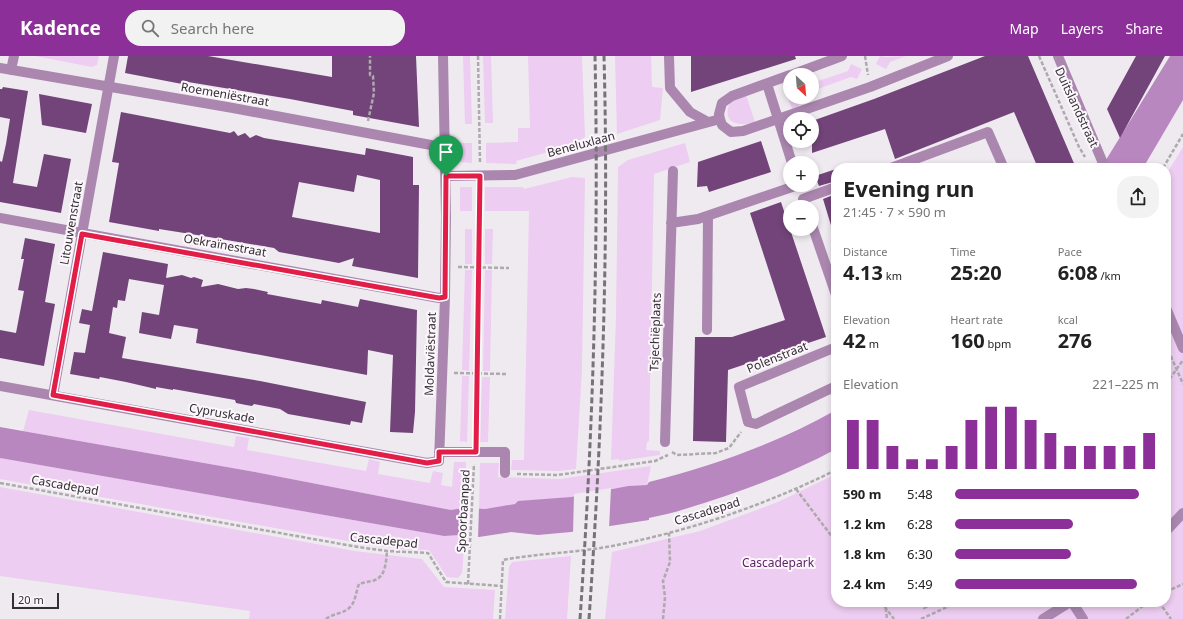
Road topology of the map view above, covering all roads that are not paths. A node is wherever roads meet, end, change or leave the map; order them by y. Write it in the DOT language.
graph roads {
  1 [pos="14,56"];
  2 [pos="114,56"];
  3 [pos="443,56"];
  4 [pos="669,56"];
  5 [pos="842,56"];
  6 [pos="948,56"];
  7 [pos="1058,56"];
  8 [pos="0,68"];
  9 [pos="810,68"];
  10 [pos="11,70"];
  11 [pos="783,78"];
  12 [pos="767,84"];
  13 [pos="108,88"];
  14 [pos="720,119"];
  15 [pos="778,119"];
  16 [pos="708,122"];
  17 [pos="445,146"];
  18 [pos="790,156"];
  19 [pos="904,163"];
  20 [pos="1002,163"];
  21 [pos="1103,163"];
  22 [pos="673,171"];
  23 [pos="446,176"];
  24 [pos="783,190"];
  25 [pos="831,190"];
  26 [pos="811,200"];
  27 [pos="708,216"];
  28 [pos="0,218"];
  29 [pos="671,223"];
  30 [pos="82,234"];
  31 [pos="816,236"];
  32 [pos="831,281"];
  33 [pos="445,297"];
  34 [pos="1171,320"];
  35 [pos="707,330"];
  36 [pos="1183,348"];
  37 [pos="831,349"];
  38 [pos="0,386"];
  39 [pos="831,388"];
  40 [pos="53,395"];
  41 [pos="665,442"];
  42 [pos="439,456"];
  43 [pos="505,473"];
  44 [pos="1183,513"];
  45 [pos="1171,526"];
  46 [pos="1063,607"];
  47 [pos="1075,607"];
  48 [pos="1043,619"];
  49 [pos="1083,619"];
  1 -- 10 [label="street"];
  2 -- 13 [label="street, Litouwenstraat"];
  3 -- 17 [label="street, Moldaviëstraat"];
  4 -- 16 [label="street"];
  5 -- 9 [label="street"];
  6 -- 15 [label="street"];
  7 -- 21 [label="street, Duitslandstraat"];
  8 -- 10 [label="street, Roemeniëstraat"];
  10 -- 13 [label="street, Roemeniëstraat"];
  11 -- 12 [label="street"];
  12 -- 14 [label="street"];
  12 -- 15 [label="street"];
  13 -- 17 [label="street, Roemeniëstraat"];
  13 -- 30 [label="street, Litouwenstraat"];
  14 -- 15 [label="street"];
  14 -- 16 [label="street, Beneluxlaan"];
  15 -- 18 [label="street"];
  16 -- 23 [label="street, Beneluxlaan"];
  17 -- 23 [label="street, Moldaviëstraat"];
  19 -- 20 [label="street"];
  22 -- 29 [label="street, Tsjechiëplaats"];
  23 -- 33 [label="street, Moldaviëstraat"];
  24 -- 27 [label="street"];
  25 -- 26 [label="street"];
  27 -- 29 [label="street"];
  27 -- 35 [label="street"];
  28 -- 30 [label="street, Oekraïnestraat"];
  29 -- 41 [label="street, Tsjechiëplaats"];
  30 -- 33 [label="street, Oekraïnestraat"];
  30 -- 40 [label="street, Litouwenstraat"];
  31 -- 32 [label="street"];
  33 -- 42 [label="street, Moldaviëstraat"];
  34 -- 36 [label="street"];
  37 -- 39 [label="street, Polenstraat"];
  38 -- 40 [label="street, Cypruskade"];
  40 -- 42 [label="street, Cypruskade"];
  42 -- 43 [label="street, Cypruskade"];
  44 -- 45 [label="street"];
  46 -- 48 [label="street"];
  47 -- 49 [label="street"];
}
